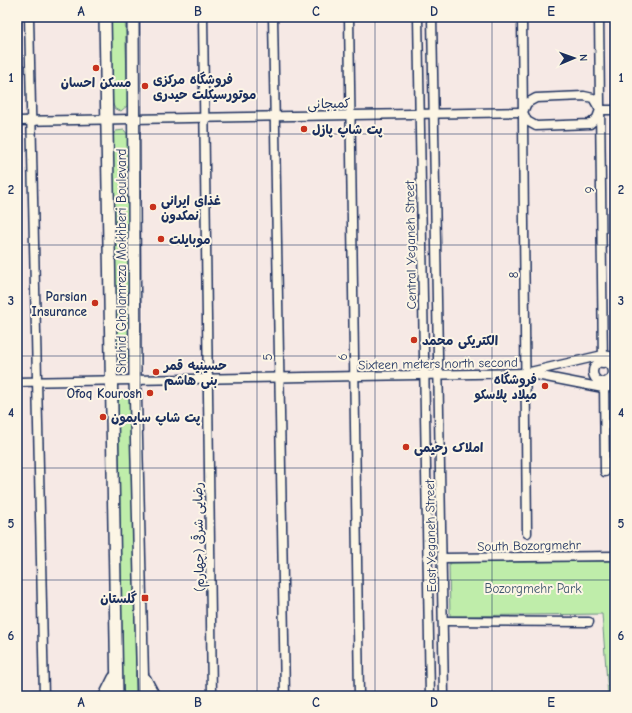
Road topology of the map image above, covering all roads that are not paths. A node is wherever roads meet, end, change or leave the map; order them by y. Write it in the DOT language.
graph roads {
  1 [pos="29,17"];
  2 [pos="105,17"];
  3 [pos="133,17"];
  4 [pos="202,17"];
  5 [pos="273,17"];
  6 [pos="349,17"];
  7 [pos="418,17"];
  8 [pos="432,17"];
  9 [pos="522,17"];
  10 [pos="599,17"];
  11 [pos="600,110"];
  12 [pos="615,110"];
  13 [pos="523,112"];
  14 [pos="420,114"];
  15 [pos="434,114"];
  16 [pos="350,115"];
  17 [pos="274,116"];
  18 [pos="204,118"];
  19 [pos="107,119"];
  20 [pos="135,119"];
  21 [pos="17,121"];
  22 [pos="32,121"];
  23 [pos="615,357"];
  24 [pos="603,359"];
  25 [pos="526,373"];
  26 [pos="438,374"];
  27 [pos="425,375"];
  28 [pos="354,376"];
  29 [pos="279,377"];
  30 [pos="208,379"];
  31 [pos="111,380"];
  32 [pos="135,380"];
  33 [pos="17,382"];
  34 [pos="37,382"];
  35 [pos="604,385"];
  36 [pos="615,386"];
  37 [pos="605,472"];
  38 [pos="527,533"];
  39 [pos="615,556"];
  40 [pos="443,558"];
  41 [pos="444,621"];
  42 [pos="589,622"];
  43 [pos="116,674"];
  44 [pos="143,674"];
  45 [pos="44,696"];
  46 [pos="105,696"];
  47 [pos="117,696"];
  48 [pos="143,696"];
  49 [pos="154,696"];
  50 [pos="212,696"];
  51 [pos="285,696"];
  52 [pos="359,696"];
  53 [pos="430,696"];
  54 [pos="444,696"];
  1 -- 22 [label="street"];
  2 -- 19 [label="main road, Shahid Gholamreza Mokhberi Boulevard"];
  3 -- 20 [label="main road, Shahid Gholamreza Mokhberi Boulevard"];
  4 -- 18 [label="street, رضایی شرقی (چهارم)"];
  5 -- 17 [label="street, 5"];
  6 -- 16 [label="street, 6"];
  7 -- 14 [label="street, Central Yeganeh Street"];
  8 -- 15 [label="street, Central Yeganeh Street"];
  9 -- 13 [label="street, 8"];
  10 -- 11 [label="street, 9"];
  11 -- 12 [label="street"];
  11 -- 13 [label="street"];
  11 -- 13 [label="street"];
  11 -- 24 [label="street, 9"];
  13 -- 15 [label="street, کمیجانی"];
  13 -- 25 [label="street, 8"];
  14 -- 15 [label="street, کمیجانی"];
  14 -- 16 [label="street, کمیجانی"];
  14 -- 27 [label="street, Central Yeganeh Street"];
  15 -- 26 [label="street, Central Yeganeh Street"];
  16 -- 17 [label="street, کمیجانی"];
  16 -- 28 [label="street, 6"];
  17 -- 18 [label="street, کمیجانی"];
  17 -- 29 [label="street, 5"];
  18 -- 20 [label="street, کمیجانی"];
  18 -- 30 [label="street, رضایی شرقی (چهارم)"];
  19 -- 20 [label="street, کمیجانی"];
  19 -- 22 [label="street, کمیجانی"];
  19 -- 31 [label="main road, Shahid Gholamreza Mokhberi Boulevard"];
  20 -- 32 [label="main road, Shahid Gholamreza Mokhberi Boulevard"];
  21 -- 22 [label="street, کمیجانی"];
  22 -- 34 [label="street"];
  23 -- 24 [label="street, Sixteen meters north second"];
  24 -- 25 [label="street, Sixteen meters north second"];
  24 -- 35 [label="street"];
  24 -- 35 [label="street"];
  25 -- 26 [label="street, Sixteen meters north second"];
  25 -- 35 [label="street, Sixteen meters north second"];
  25 -- 38 [label="street, 8"];
  26 -- 27 [label="street, Sixteen meters north second"];
  26 -- 40 [label="street, East Yeganeh Street"];
  27 -- 28 [label="street, Sixteen meters north second"];
  27 -- 53 [label="street, East Yeganeh Street"];
  28 -- 29 [label="street, Sixteen meters north second"];
  28 -- 52 [label="street, 6"];
  29 -- 30 [label="street, Sixteen meters north second"];
  29 -- 51 [label="street, 5"];
  30 -- 32 [label="street, Sixteen meters north second"];
  30 -- 50 [label="street, رضایی شرقی (چهارم)"];
  31 -- 32 [label="street, Sixteen meters north second"];
  31 -- 34 [label="street, Sixteen meters north second"];
  31 -- 43 [label="main road, Shahid Gholamreza Mokhberi Boulevard"];
  32 -- 44 [label="main road, Shahid Gholamreza Mokhberi Boulevard"];
  33 -- 34 [label="street, Sixteen meters north second"];
  34 -- 45 [label="street"];
  35 -- 36 [label="street, Sixteen meters north second"];
  35 -- 37 [label="street"];
  39 -- 40 [label="street, South Bozorgmehr"];
  40 -- 41 [label="street, East Yeganeh Street"];
  41 -- 42 [label="street"];
  41 -- 54 [label="street, East Yeganeh Street"];
  43 -- 46 [label="main road"];
  43 -- 47 [label="main road, Shahid Gholamreza Mokhberi Boulevard"];
  44 -- 48 [label="main road, Shahid Gholamreza Mokhberi Boulevard"];
  44 -- 49 [label="main road"];
}
